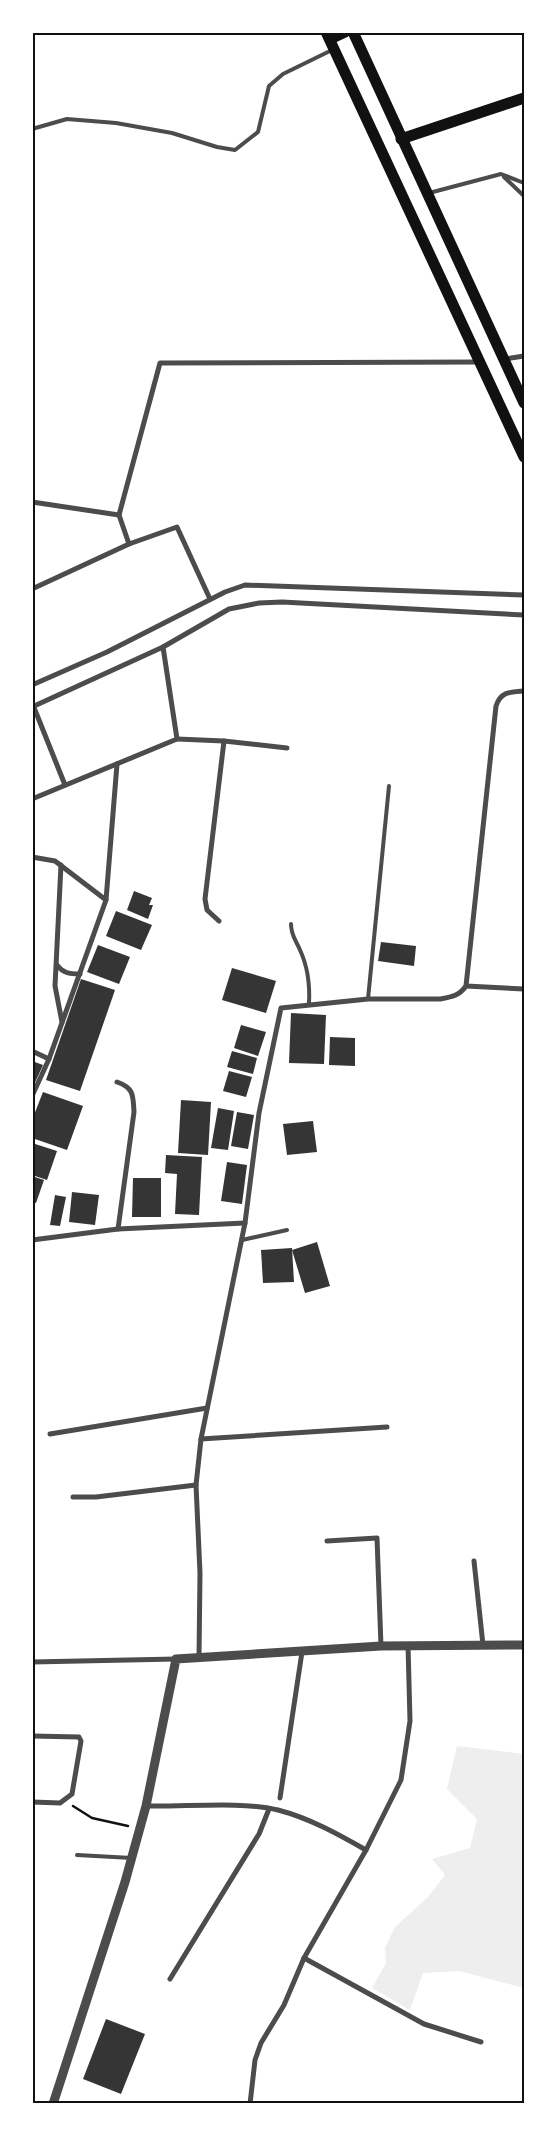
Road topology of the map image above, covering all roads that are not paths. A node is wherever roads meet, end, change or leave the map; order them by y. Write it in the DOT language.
graph roads {
  1 [pos="345,32"];
  2 [pos="352,32"];
  3 [pos="330,40"];
  4 [pos="524,98"];
  5 [pos="32,129"];
  6 [pos="400,139"];
  7 [pos="500,174"];
  8 [pos="524,183"];
  9 [pos="429,193"];
  10 [pos="524,196"];
  11 [pos="524,356"];
  12 [pos="504,359"];
  13 [pos="480,362"];
  14 [pos="524,403"];
  15 [pos="524,458"];
  16 [pos="32,502"];
  17 [pos="119,515"];
  18 [pos="129,544"];
  19 [pos="32,589"];
  20 [pos="524,596"];
  21 [pos="210,599"];
  22 [pos="524,615"];
  23 [pos="163,646"];
  24 [pos="32,685"];
  25 [pos="524,691"];
  26 [pos="33,706"];
  27 [pos="177,739"];
  28 [pos="224,741"];
  29 [pos="287,748"];
  30 [pos="116,764"];
  31 [pos="65,785"];
  32 [pos="388,786"];
  33 [pos="32,799"];
  34 [pos="32,857"];
  35 [pos="61,865"];
  36 [pos="106,900"];
  37 [pos="219,921"];
  38 [pos="290,924"];
  39 [pos="57,964"];
  40 [pos="80,974"];
  41 [pos="466,986"];
  42 [pos="524,989"];
  43 [pos="368,999"];
  44 [pos="309,1004"];
  45 [pos="62,1022"];
  46 [pos="32,1051"];
  47 [pos="49,1058"];
  48 [pos="117,1082"];
  49 [pos="32,1096"];
  50 [pos="246,1223"];
  51 [pos="118,1229"];
  52 [pos="287,1230"];
  53 [pos="32,1240"];
  54 [pos="242,1240"];
  55 [pos="207,1408"];
  56 [pos="387,1427"];
  57 [pos="50,1434"];
  58 [pos="200,1439"];
  59 [pos="196,1485"];
  60 [pos="73,1497"];
  61 [pos="327,1541"];
  62 [pos="474,1561"];
  63 [pos="408,1645"];
  64 [pos="483,1645"];
  65 [pos="524,1645"];
  66 [pos="381,1646"];
  67 [pos="302,1652"];
  68 [pos="199,1656"];
  69 [pos="176,1659"];
  70 [pos="32,1662"];
  71 [pos="32,1736"];
  72 [pos="280,1798"];
  73 [pos="32,1802"];
  74 [pos="146,1806"];
  75 [pos="269,1809"];
  76 [pos="366,1850"];
  77 [pos="77,1855"];
  78 [pos="132,1858"];
  79 [pos="304,1958"];
  80 [pos="170,1979"];
  81 [pos="481,2042"];
  82 [pos="53,2104"];
  83 [pos="250,2104"];
  1 -- 3 [label="main road"];
  2 -- 6 [label="main road"];
  3 -- 5 [label="lane"];
  3 -- 13 [label="main road"];
  4 -- 6 [label="main road"];
  6 -- 9 [label="main road"];
  7 -- 8 [label="lane"];
  7 -- 9 [label="lane"];
  7 -- 10 [label="lane"];
  9 -- 12 [label="main road"];
  11 -- 12 [label="street"];
  12 -- 14 [label="main road"];
  13 -- 15 [label="main road"];
  13 -- 17 [label="street"];
  16 -- 17 [label="street"];
  17 -- 18 [label="street"];
  18 -- 19 [label="street"];
  18 -- 21 [label="street"];
  20 -- 21 [label="street"];
  21 -- 24 [label="street"];
  22 -- 23 [label="street"];
  23 -- 26 [label="street"];
  23 -- 27 [label="street"];
  25 -- 41 [label="street"];
  26 -- 31 [label="street"];
  27 -- 28 [label="street"];
  27 -- 30 [label="street"];
  28 -- 29 [label="street"];
  28 -- 37 [label="street"];
  30 -- 31 [label="street"];
  30 -- 36 [label="street"];
  31 -- 33 [label="street"];
  32 -- 43 [label="lane"];
  34 -- 35 [label="street"];
  35 -- 36 [label="street"];
  35 -- 39 [label="street"];
  36 -- 40 [label="street"];
  38 -- 44 [label="lane"];
  39 -- 40 [label="street"];
  39 -- 45 [label="street"];
  40 -- 45 [label="street"];
  41 -- 42 [label="street"];
  41 -- 43 [label="street"];
  43 -- 44 [label="street"];
  44 -- 50 [label="street"];
  45 -- 47 [label="street"];
  46 -- 47 [label="street"];
  47 -- 49 [label="street"];
  48 -- 51 [label="street"];
  50 -- 51 [label="street"];
  50 -- 54 [label="street"];
  51 -- 53 [label="street"];
  52 -- 54 [label="lane"];
  54 -- 55 [label="street"];
  55 -- 57 [label="street"];
  55 -- 58 [label="street"];
  56 -- 58 [label="street"];
  58 -- 59 [label="street"];
  59 -- 60 [label="street"];
  59 -- 68 [label="street"];
  61 -- 66 [label="street"];
  62 -- 64 [label="street"];
  63 -- 64 [label="street"];
  63 -- 66 [label="street"];
  63 -- 76 [label="street"];
  64 -- 65 [label="street"];
  66 -- 67 [label="street"];
  67 -- 68 [label="street"];
  67 -- 72 [label="street"];
  68 -- 69 [label="street"];
  69 -- 70 [label="street"];
  69 -- 74 [label="street"];
  71 -- 73 [label="street"];
  74 -- 75 [label="street"];
  74 -- 78 [label="street"];
  75 -- 76 [label="street"];
  75 -- 80 [label="street"];
  76 -- 79 [label="street"];
  77 -- 78 [label="lane"];
  78 -- 82 [label="street"];
  79 -- 81 [label="street"];
  79 -- 83 [label="street"];
}
